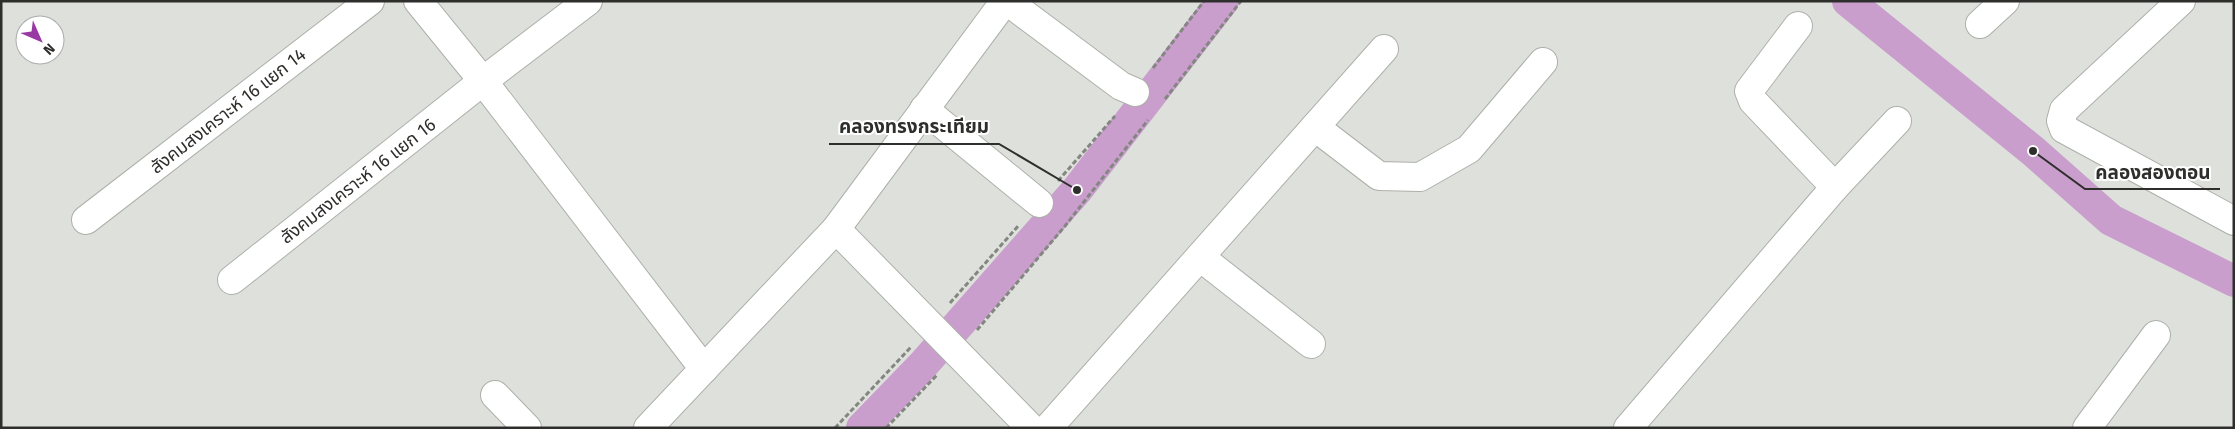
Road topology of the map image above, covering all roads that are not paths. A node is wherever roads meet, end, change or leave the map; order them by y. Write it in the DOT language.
graph roads {
  1 [pos="370,1"];
  2 [pos="418,1"];
  3 [pos="588,1"];
  4 [pos="1006,1"];
  5 [pos="2005,1"];
  6 [pos="2181,1"];
  7 [pos="1980,24"];
  8 [pos="1798,26"];
  9 [pos="1384,49"];
  10 [pos="1543,62"];
  11 [pos="483,81"];
  12 [pos="1135,92"];
  13 [pos="924,109"];
  14 [pos="1897,121"];
  15 [pos="1315,128"];
  16 [pos="1835,187"];
  17 [pos="1039,203"];
  18 [pos="86,220"];
  19 [pos="2234,221"];
  20 [pos="836,229"];
  21 [pos="1200,256"];
  22 [pos="232,280"];
  23 [pos="2156,335"];
  24 [pos="1311,344"];
  25 [pos="704,369"];
  26 [pos="495,395"];
  27 [pos="527,428"];
  28 [pos="648,428"];
  29 [pos="1031,428"];
  30 [pos="1048,428"];
  31 [pos="1628,428"];
  32 [pos="2087,428"];
  1 -- 18 [label="street, สังคมสงเคราะห์ 16 แยก 14"];
  2 -- 11 [label="street"];
  3 -- 11 [label="street, สังคมสงเคราะห์ 16 แยก 16"];
  4 -- 12 [label="street"];
  4 -- 13 [label="street"];
  5 -- 7 [label="street"];
  6 -- 19 [label="street"];
  8 -- 16 [label="street"];
  9 -- 15 [label="street"];
  10 -- 15 [label="street"];
  11 -- 22 [label="street, สังคมสงเคราะห์ 16 แยก 16"];
  11 -- 25 [label="street"];
  13 -- 17 [label="street"];
  13 -- 20 [label="street"];
  14 -- 16 [label="street"];
  15 -- 21 [label="street"];
  16 -- 31 [label="street"];
  20 -- 25 [label="street"];
  20 -- 29 [label="street"];
  21 -- 24 [label="street"];
  21 -- 30 [label="street"];
  23 -- 32 [label="street"];
  25 -- 28 [label="street"];
  26 -- 27 [label="street"];
}
